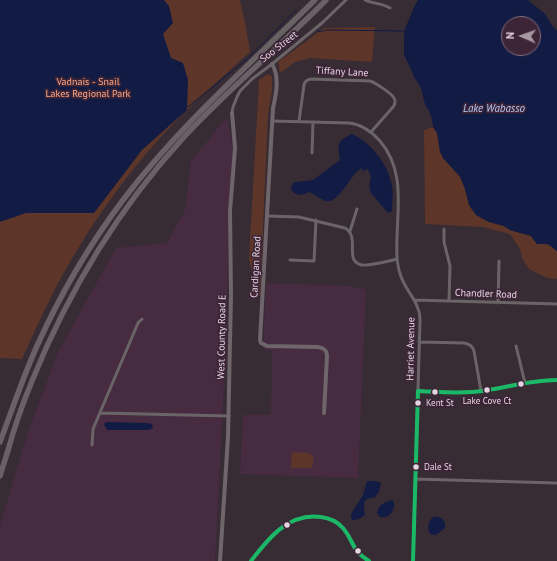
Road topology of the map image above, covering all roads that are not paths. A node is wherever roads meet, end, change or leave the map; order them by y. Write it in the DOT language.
graph roads {
  1 [pos="315,0"];
  2 [pos="326,0"];
  3 [pos="346,0"];
  4 [pos="365,0"];
  5 [pos="390,8"];
  6 [pos="272,64"];
  7 [pos="232,114"];
  8 [pos="272,121"];
  9 [pos="299,121"];
  10 [pos="313,122"];
  11 [pos="371,132"];
  12 [pos="312,153"];
  13 [pos="357,209"];
  14 [pos="267,216"];
  15 [pos="316,220"];
  16 [pos="444,229"];
  17 [pos="350,231"];
  18 [pos="397,259"];
  19 [pos="290,260"];
  20 [pos="499,261"];
  21 [pos="414,300"];
  22 [pos="449,301"];
  23 [pos="498,302"];
  24 [pos="557,304"];
  25 [pos="142,319"];
  26 [pos="419,342"];
  27 [pos="516,346"];
  28 [pos="557,380"];
  29 [pos="524,383"];
  30 [pos="418,391"];
  31 [pos="481,391"];
  32 [pos="100,413"];
  33 [pos="324,413"];
  34 [pos="229,416"];
  35 [pos="0,442"];
  36 [pos="92,445"];
  37 [pos="0,476"];
  38 [pos="415,479"];
  39 [pos="557,483"];
  40 [pos="220,561"];
  41 [pos="251,561"];
  42 [pos="369,561"];
  43 [pos="413,561"];
  1 -- 35 [label="highway"];
  2 -- 37 [label="highway"];
  3 -- 6 [label="street, Soo Street"];
  4 -- 5 [label="street"];
  6 -- 7 [label="street, Soo Street"];
  6 -- 8 [label="street, Cardigan Road"];
  7 -- 34 [label="street, West County Road E"];
  8 -- 9 [label="street, Harriet Avenue"];
  8 -- 14 [label="street, Cardigan Road"];
  9 -- 10 [label="street, Harriet Avenue"];
  9 -- 11 [label="street, Tiffany Lane"];
  10 -- 11 [label="street, Harriet Avenue"];
  10 -- 12 [label="street"];
  11 -- 18 [label="street, Harriet Avenue"];
  13 -- 17 [label="street"];
  14 -- 15 [label="street"];
  14 -- 33 [label="street, Cardigan Road"];
  15 -- 17 [label="street"];
  15 -- 19 [label="street"];
  16 -- 22 [label="street"];
  17 -- 18 [label="street"];
  18 -- 21 [label="street, Harriet Avenue"];
  20 -- 23 [label="street"];
  21 -- 22 [label="street, Chandler Road"];
  21 -- 26 [label="street, Harriet Avenue"];
  22 -- 23 [label="street, Chandler Road"];
  23 -- 24 [label="street, Chandler Road"];
  25 -- 32 [label="street"];
  26 -- 30 [label="street, Harriet Avenue"];
  26 -- 31 [label="street"];
  27 -- 29 [label="street"];
  28 -- 29 [label="street"];
  29 -- 31 [label="street"];
  30 -- 31 [label="street"];
  30 -- 38 [label="street, Harriet Avenue"];
  32 -- 34 [label="street"];
  32 -- 36 [label="street"];
  34 -- 40 [label="street, West County Road E"];
  38 -- 39 [label="street"];
  38 -- 43 [label="street, Harriet Avenue"];
  41 -- 42 [label="street"];
}
